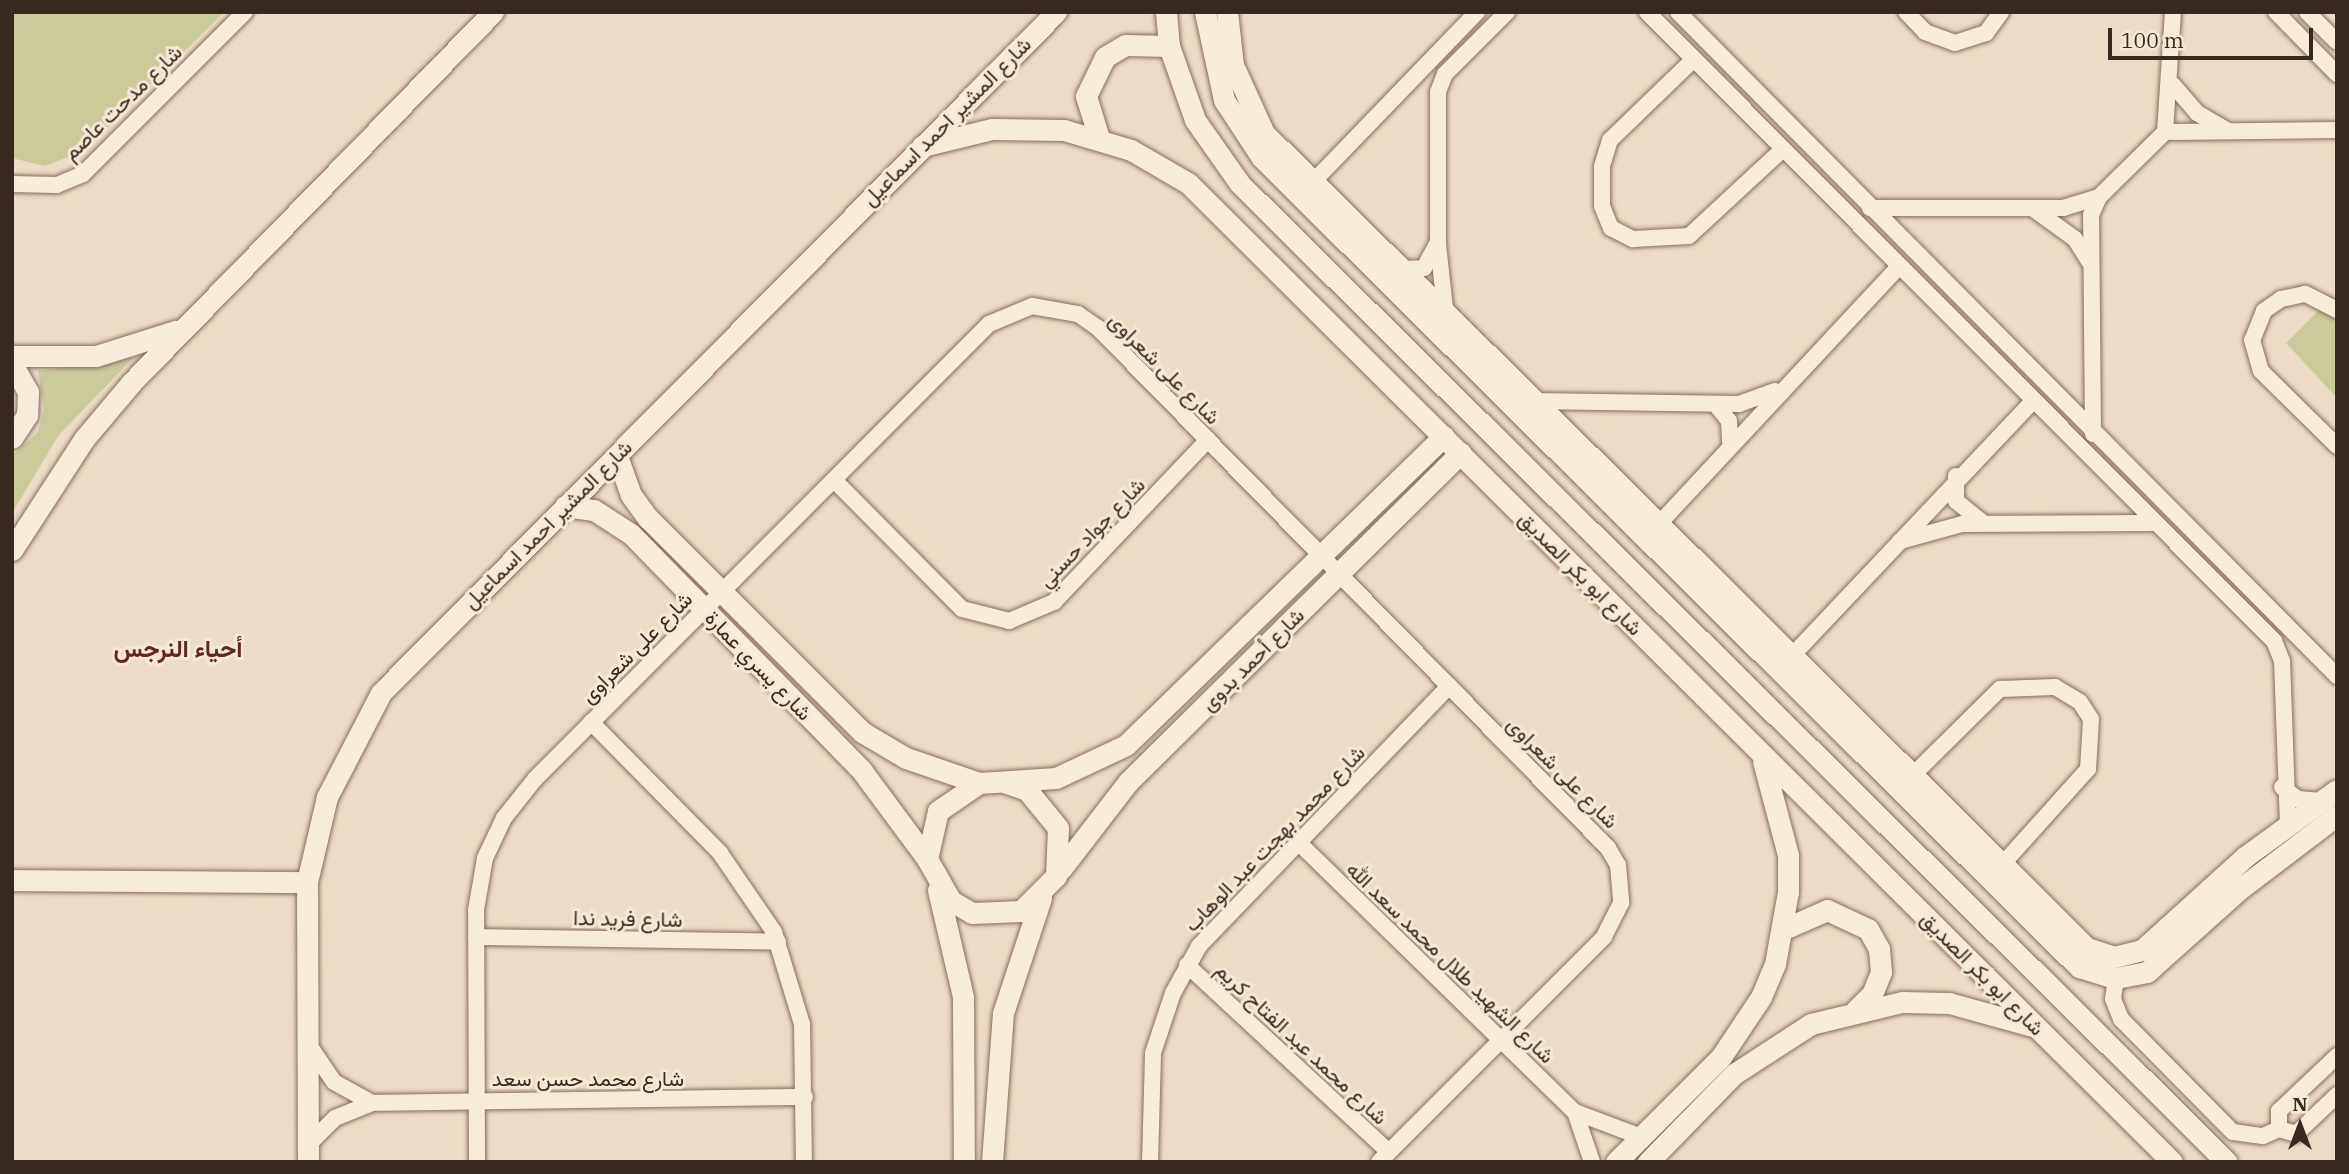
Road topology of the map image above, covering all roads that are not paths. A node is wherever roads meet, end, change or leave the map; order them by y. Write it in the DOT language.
graph roads {
  1 [pos="245,12"];
  2 [pos="494,12"];
  3 [pos="1166,12"];
  4 [pos="1205,12"];
  5 [pos="1477,12"];
  6 [pos="1507,12"];
  7 [pos="1647,12"];
  8 [pos="1678,12"];
  9 [pos="1906,12"];
  10 [pos="2001,12"];
  11 [pos="2174,12"];
  12 [pos="2307,12"];
  13 [pos="2283,15"];
  14 [pos="1048,16"];
  15 [pos="1231,18"];
  16 [pos="2337,42"];
  17 [pos="1169,46"];
  18 [pos="1694,59"];
  19 [pos="2337,74"];
  20 [pos="2173,85"];
  21 [pos="2337,130"];
  22 [pos="2229,131"];
  23 [pos="2165,132"];
  24 [pos="1099,138"];
  25 [pos="922,146"];
  26 [pos="1783,149"];
  27 [pos="1312,183"];
  28 [pos="12,184"];
  29 [pos="2099,197"];
  30 [pos="1870,208"];
  31 [pos="2030,208"];
  32 [pos="1437,244"];
  33 [pos="2090,263"];
  34 [pos="1897,269"];
  35 [pos="1391,274"];
  36 [pos="2337,310"];
  37 [pos="1446,317"];
  38 [pos="183,328"];
  39 [pos="12,356"];
  40 [pos="12,364"];
  41 [pos="2032,373"];
  42 [pos="1783,387"];
  43 [pos="2017,388"];
  44 [pos="1530,401"];
  45 [pos="1582,402"];
  46 [pos="2031,403"];
  47 [pos="1716,405"];
  48 [pos="2067,408"];
  49 [pos="2051,423"];
  50 [pos="2093,434"];
  51 [pos="1444,436"];
  52 [pos="12,439"];
  53 [pos="1208,440"];
  54 [pos="1730,442"];
  55 [pos="2337,446"];
  56 [pos="1563,447"];
  57 [pos="1461,453"];
  58 [pos="617,456"];
  59 [pos="1956,476"];
  60 [pos="834,480"];
  61 [pos="565,506"];
  62 [pos="2152,523"];
  63 [pos="1644,524"];
  64 [pos="1987,524"];
  65 [pos="1895,543"];
  66 [pos="12,550"];
  67 [pos="1321,556"];
  68 [pos="1338,573"];
  69 [pos="722,592"];
  70 [pos="704,609"];
  71 [pos="1684,622"];
  72 [pos="1656,648"];
  73 [pos="1789,659"];
  74 [pos="2337,676"];
  75 [pos="1449,687"];
  76 [pos="591,722"];
  77 [pos="1757,750"];
  78 [pos="1910,778"];
  79 [pos="1004,782"];
  80 [pos="979,783"];
  81 [pos="2283,788"];
  82 [pos="2332,806"];
  83 [pos="2288,825"];
  84 [pos="1297,841"];
  85 [pos="927,859"];
  86 [pos="2001,866"];
  87 [pos="1056,876"];
  88 [pos="12,880"];
  89 [pos="307,882"];
  90 [pos="935,882"];
  91 [pos="1042,897"];
  92 [pos="1784,929"];
  93 [pos="476,937"];
  94 [pos="778,942"];
  95 [pos="1187,965"];
  96 [pos="2116,978"];
  97 [pos="1856,1010"];
  98 [pos="2039,1029"];
  99 [pos="1501,1040"];
  100 [pos="307,1041"];
  101 [pos="2337,1056"];
  102 [pos="2146,1081"];
  103 [pos="2337,1095"];
  104 [pos="805,1097"];
  105 [pos="477,1100"];
  106 [pos="372,1103"];
  107 [pos="2284,1107"];
  108 [pos="2120,1110"];
  109 [pos="1575,1112"];
  110 [pos="2305,1126"];
  111 [pos="2279,1129"];
  112 [pos="1641,1137"];
  113 [pos="308,1153"];
  114 [pos="1384,1157"];
  115 [pos="477,1162"];
  116 [pos="804,1162"];
  117 [pos="964,1162"];
  118 [pos="992,1162"];
  119 [pos="1150,1162"];
  120 [pos="1592,1162"];
  121 [pos="1616,1162"];
  122 [pos="1648,1162"];
  123 [pos="2172,1162"];
  124 [pos="2227,1162"];
  1 -- 28 [label="street, شارع مدحت عاصم"];
  2 -- 38 [label="street"];
  3 -- 17 [label="street, شارع ابو بكر الصديق"];
  4 -- 35 [label="street"];
  5 -- 27 [label="street"];
  6 -- 32 [label="street"];
  7 -- 18 [label="street"];
  8 -- 30 [label="street"];
  9 -- 10 [label="street"];
  11 -- 20 [label="street"];
  12 -- 16 [label="street"];
  13 -- 19 [label="street"];
  14 -- 25 [label="street, شارع المشير احمد اسماعيل"];
  15 -- 27 [label="street"];
  17 -- 24 [label="street"];
  17 -- 71 [label="street, شارع ابو بكر الصديق"];
  18 -- 26 [label="street"];
  18 -- 26 [label="street"];
  20 -- 22 [label="street"];
  20 -- 23 [label="street"];
  21 -- 22 [label="street"];
  22 -- 23 [label="street"];
  23 -- 29 [label="street"];
  24 -- 25 [label="street, شارع ابو بكر الصديق"];
  24 -- 51 [label="street, شارع ابو بكر الصديق"];
  25 -- 58 [label="street, شارع المشير احمد اسماعيل"];
  26 -- 34 [label="street"];
  27 -- 35 [label="street"];
  29 -- 31 [label="street"];
  29 -- 33 [label="street"];
  30 -- 31 [label="street"];
  30 -- 41 [label="street"];
  31 -- 33 [label="street"];
  32 -- 35 [label="street"];
  32 -- 37 [label="street"];
  33 -- 50 [label="street"];
  34 -- 42 [label="street"];
  34 -- 43 [label="street"];
  35 -- 37 [label="street"];
  35 -- 56 [label="street"];
  36 -- 55 [label="street"];
  37 -- 44 [label="street"];
  38 -- 39 [label="street"];
  38 -- 66 [label="street"];
  40 -- 52 [label="street"];
  41 -- 43 [label="street"];
  41 -- 48 [label="street"];
  42 -- 47 [label="street"];
  42 -- 54 [label="street"];
  43 -- 46 [label="street"];
  44 -- 45 [label="street"];
  44 -- 56 [label="street"];
  45 -- 47 [label="street"];
  45 -- 56 [label="street"];
  46 -- 49 [label="street"];
  46 -- 59 [label="street"];
  47 -- 54 [label="street"];
  48 -- 49 [label="street"];
  48 -- 50 [label="street"];
  49 -- 62 [label="street"];
  50 -- 74 [label="street"];
  51 -- 57 [label="street, شارع ابو بكر الصديق"];
  51 -- 67 [label="street, شارع أحمد بدوى"];
  53 -- 60 [label="street, شارع على شعراوى"];
  53 -- 60 [label="street, شارع جواد حسني"];
  53 -- 67 [label="street, شارع على شعراوى"];
  54 -- 63 [label="street"];
  56 -- 63 [label="street"];
  57 -- 68 [label="street, شارع أحمد بدوى"];
  57 -- 72 [label="street, شارع ابو بكر الصديق"];
  58 -- 61 [label="street, شارع المشير احمد اسماعيل"];
  58 -- 69 [label="street, شارع يسري عمارة"];
  59 -- 64 [label="street"];
  59 -- 65 [label="street"];
  60 -- 69 [label="street, شارع على شعراوى"];
  61 -- 70 [label="street, شارع يسري عمارة"];
  61 -- 89 [label="street, شارع المشير احمد اسماعيل"];
  62 -- 64 [label="street"];
  62 -- 81 [label="street"];
  63 -- 73 [label="street"];
  63 -- 96 [label="street"];
  64 -- 65 [label="street"];
  65 -- 73 [label="street"];
  67 -- 68 [label="street, شارع على شعراوى"];
  67 -- 79 [label="street, شارع أحمد بدوى"];
  68 -- 75 [label="street, شارع على شعراوى"];
  68 -- 87 [label="street, شارع أحمد بدوى"];
  69 -- 70 [label="street, شارع على شعراوى"];
  69 -- 80 [label="street, شارع يسري عمارة"];
  70 -- 76 [label="street, شارع على شعراوى"];
  70 -- 85 [label="street, شارع يسري عمارة"];
  71 -- 72 [label="street"];
  71 -- 102 [label="street, شارع ابو بكر الصديق"];
  72 -- 77 [label="street, شارع ابو بكر الصديق"];
  73 -- 78 [label="street"];
  75 -- 84 [label="street, شارع محمد بهجت عبد الوهاب"];
  75 -- 99 [label="street, شارع على شعراوى"];
  76 -- 93 [label="street, شارع على شعراوى"];
  76 -- 94 [label="street"];
  77 -- 92 [label="street"];
  77 -- 98 [label="street, شارع ابو بكر الصديق"];
  78 -- 86 [label="street"];
  78 -- 86 [label="street"];
  79 -- 80 [label="street"];
  79 -- 87 [label="street"];
  80 -- 85 [label="street"];
  81 -- 82 [label="street"];
  81 -- 83 [label="street"];
  82 -- 83 [label="street"];
  82 -- 96 [label="street"];
  83 -- 86 [label="street"];
  84 -- 95 [label="street, شارع محمد بهجت عبد الوهاب"];
  84 -- 99 [label="street, شارع الشهيد طلال محمد سعد الله"];
  85 -- 90 [label="street"];
  87 -- 91 [label="street"];
  88 -- 89 [label="street"];
  89 -- 100 [label="street, شارع المشير احمد اسماعيل"];
  90 -- 91 [label="street"];
  90 -- 117 [label="street"];
  91 -- 118 [label="street"];
  92 -- 97 [label="street"];
  92 -- 112 [label="street"];
  93 -- 94 [label="street, شارع فريد ندا"];
  93 -- 105 [label="street, شارع على شعراوى"];
  94 -- 104 [label="street"];
  95 -- 114 [label="street, شارع محمد عبد الفتاح كريم"];
  95 -- 119 [label="street, شارع محمد بهجت عبد الوهاب"];
  96 -- 111 [label="street"];
  97 -- 98 [label="street"];
  97 -- 122 [label="street"];
  98 -- 108 [label="street, شارع ابو بكر الصديق"];
  99 -- 109 [label="street, شارع الشهيد طلال محمد سعد الله"];
  99 -- 114 [label="street, شارع على شعراوى"];
  100 -- 106 [label="street"];
  100 -- 113 [label="street, شارع المشير احمد اسماعيل"];
  101 -- 107 [label="street"];
  102 -- 108 [label="street"];
  102 -- 124 [label="street, شارع ابو بكر الصديق"];
  103 -- 110 [label="street"];
  104 -- 105 [label="street, شارع محمد حسن سعد"];
  104 -- 116 [label="street"];
  105 -- 106 [label="street, شارع محمد حسن سعد"];
  105 -- 115 [label="street, شارع على شعراوى"];
  106 -- 113 [label="street, شارع محمد حسن سعد"];
  107 -- 110 [label="street"];
  107 -- 111 [label="street"];
  108 -- 123 [label="street, شارع ابو بكر الصديق"];
  109 -- 112 [label="street, شارع الشهيد طلال محمد سعد الله"];
  109 -- 120 [label="street, شارع الشهيد طلال محمد سعد الله"];
  110 -- 111 [label="street"];
  112 -- 121 [label="street"];
}
